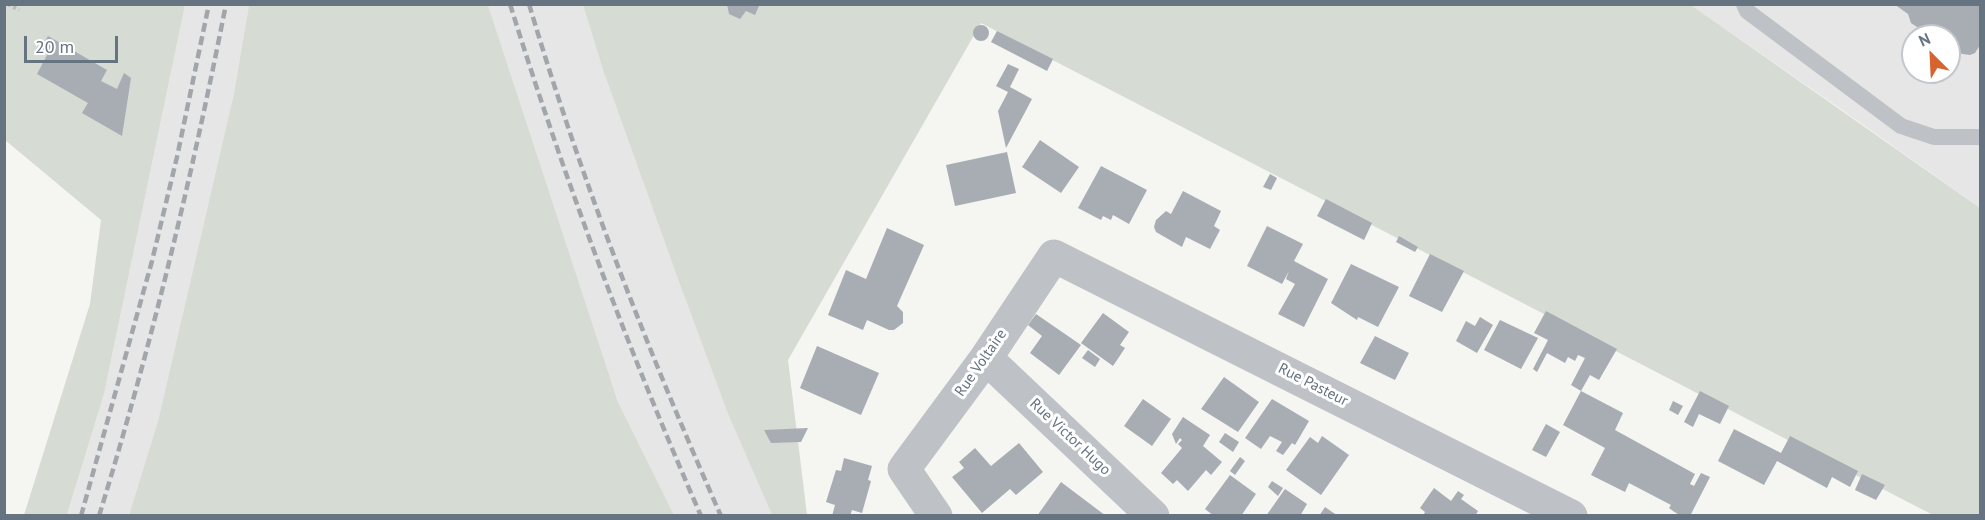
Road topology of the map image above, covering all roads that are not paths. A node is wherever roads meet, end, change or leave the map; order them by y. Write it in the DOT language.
graph roads {
  1 [pos="1744,4"];
  2 [pos="1980,137"];
  3 [pos="1054,255"];
  4 [pos="986,358"];
  5 [pos="936,516"];
  6 [pos="1153,516"];
  7 [pos="1571,516"];
  1 -- 2 [label="lane"];
  3 -- 4 [label="street, Rue Voltaire"];
  3 -- 7 [label="street, Rue Pasteur"];
  4 -- 5 [label="street, Rue Voltaire"];
  4 -- 6 [label="street, Rue Victor Hugo"];
}
